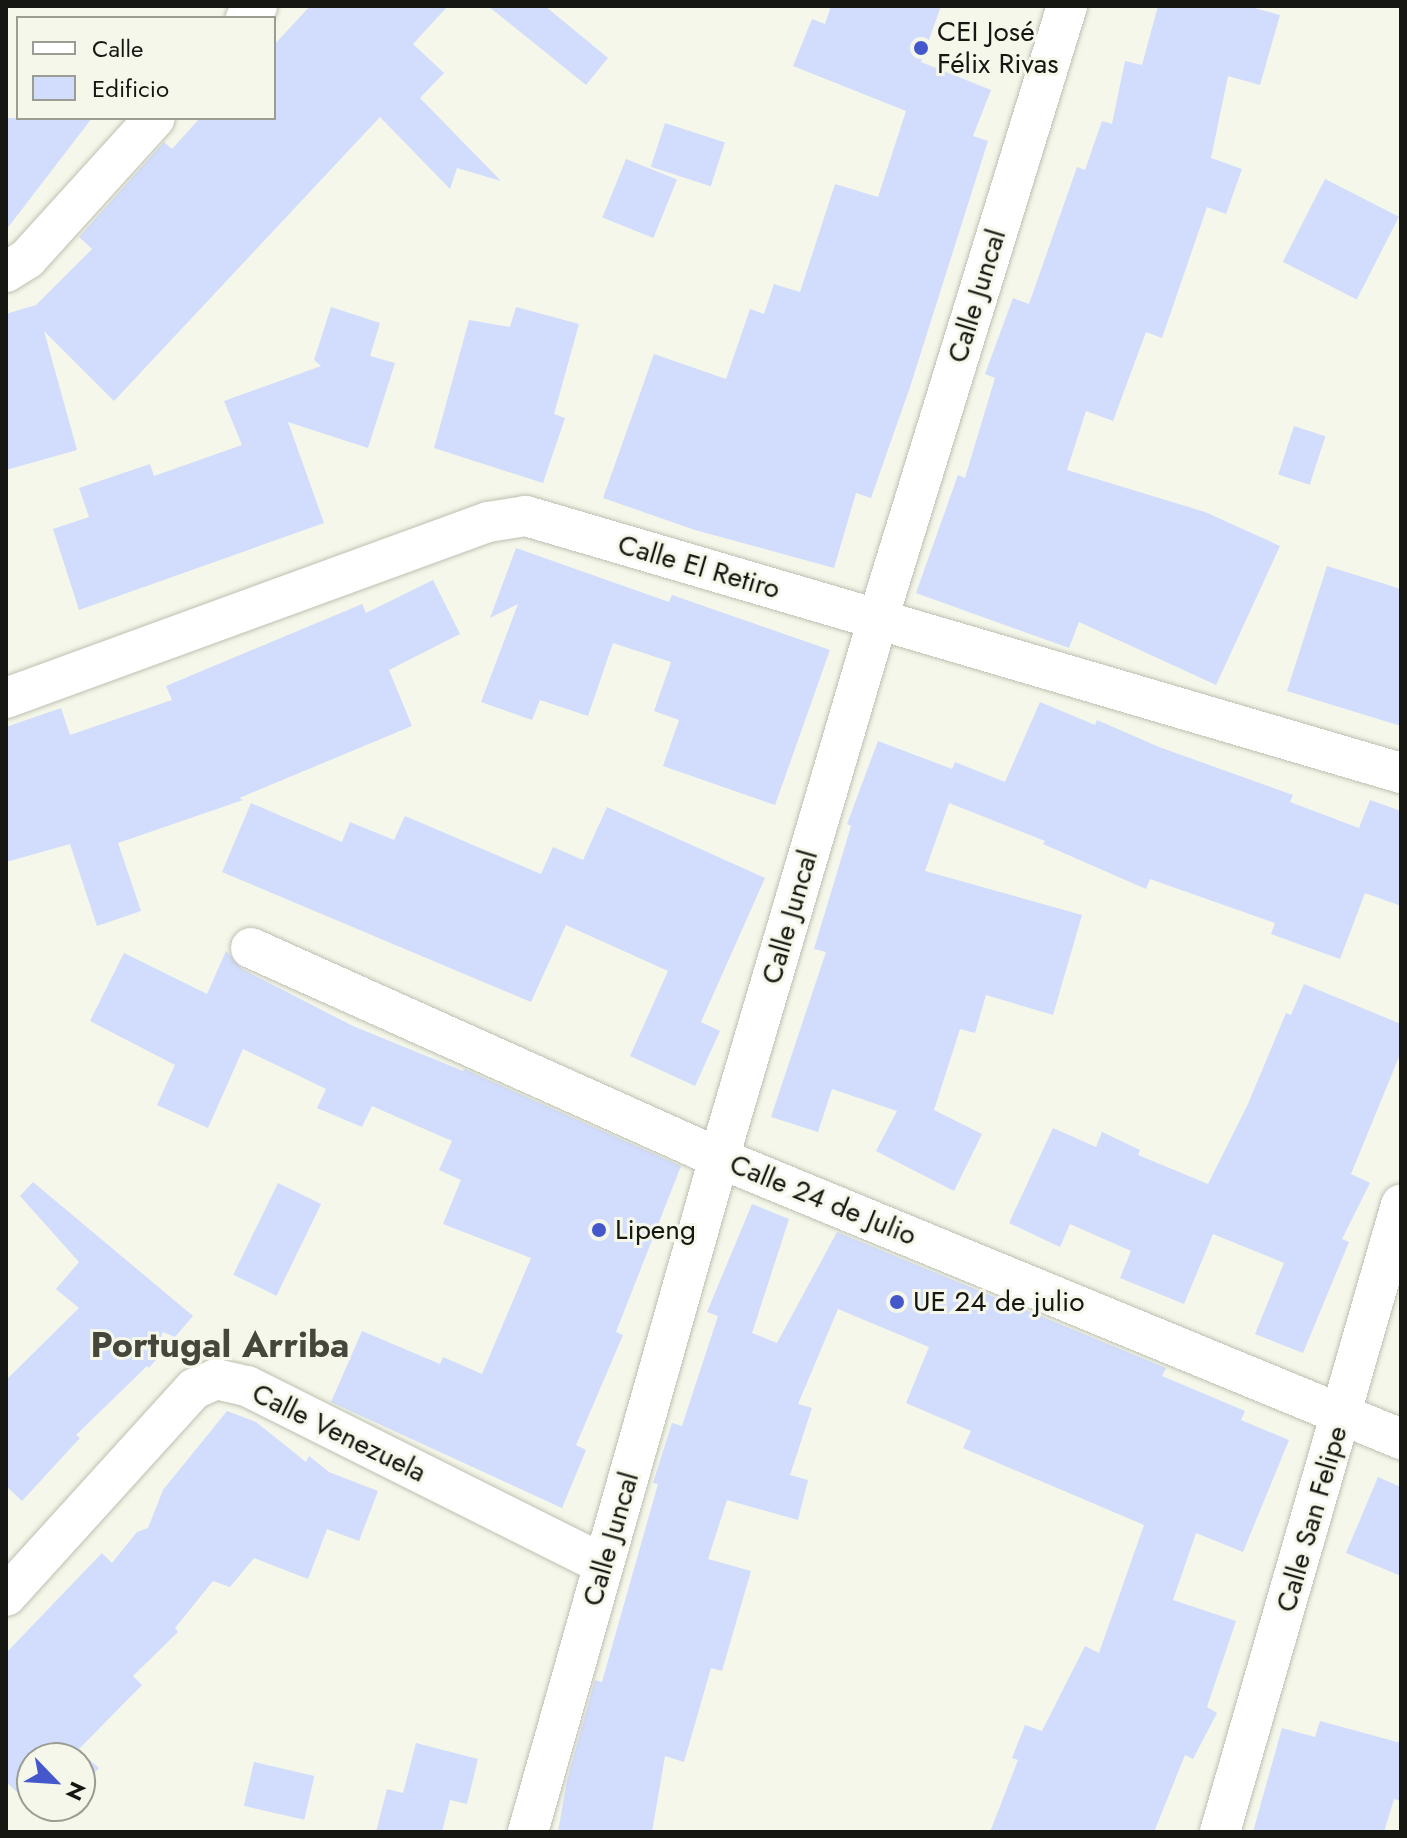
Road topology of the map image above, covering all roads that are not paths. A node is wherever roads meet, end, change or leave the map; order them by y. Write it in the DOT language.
graph roads {
  1 [pos="1067,6"];
  2 [pos="153,120"];
  3 [pos="6,272"];
  4 [pos="878,619"];
  5 [pos="6,698"];
  6 [pos="1401,773"];
  7 [pos="251,948"];
  8 [pos="719,1158"];
  9 [pos="1401,1205"];
  10 [pos="1343,1413"];
  11 [pos="1401,1439"];
  12 [pos="603,1564"];
  13 [pos="6,1596"];
  14 [pos="528,1832"];
  15 [pos="1220,1832"];
  1 -- 4 [label="street, Calle Juncal"];
  2 -- 3 [label="street"];
  4 -- 5 [label="street, Calle El Retiro"];
  4 -- 6 [label="street, Calle El Retiro"];
  4 -- 8 [label="street, Calle Juncal"];
  7 -- 8 [label="street, Calle 24 de Julio"];
  8 -- 10 [label="street, Calle 24 de Julio"];
  8 -- 12 [label="street, Calle Juncal"];
  9 -- 10 [label="street, Calle San Felipe"];
  10 -- 11 [label="street, Calle 24 de Julio"];
  10 -- 15 [label="street, Calle San Felipe"];
  12 -- 13 [label="street, Calle Venezuela"];
  12 -- 14 [label="street, Calle Juncal"];
}
